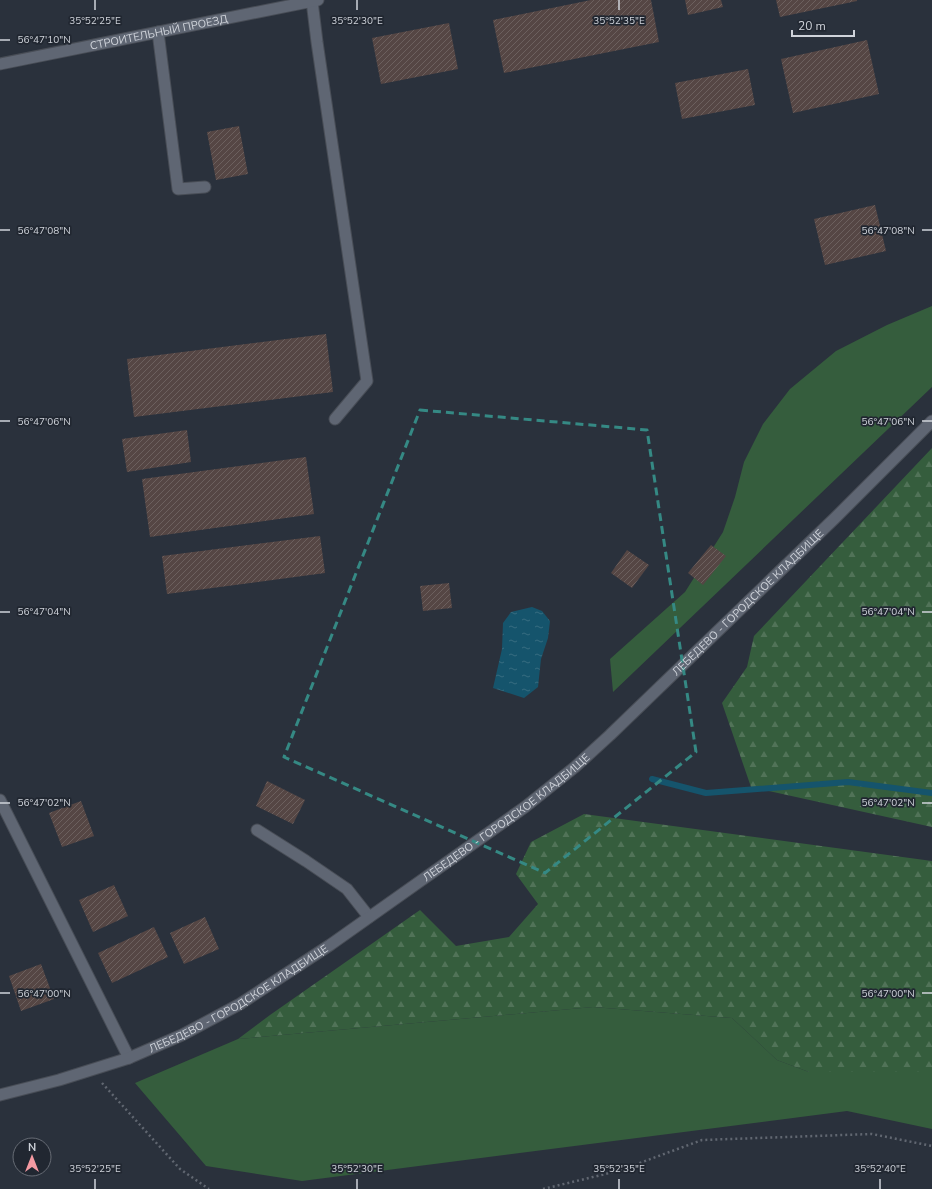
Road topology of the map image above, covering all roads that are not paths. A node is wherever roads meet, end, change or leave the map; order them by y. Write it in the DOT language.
graph roads {
  1 [pos="315,1"];
  2 [pos="158,32"];
  3 [pos="0,64"];
  4 [pos="205,187"];
  5 [pos="335,419"];
  6 [pos="932,421"];
  7 [pos="0,800"];
  8 [pos="257,830"];
  9 [pos="370,917"];
  10 [pos="129,1058"];
  11 [pos="0,1096"];
  1 -- 2 [label="street, СТРОИТЕЛЬНЫЙ ПРОЕЗД"];
  1 -- 5 [label="street"];
  2 -- 3 [label="street, СТРОИТЕЛЬНЫЙ ПРОЕЗД"];
  2 -- 4 [label="street"];
  6 -- 9 [label="street, ЛЕБЕДЕВО - ГОРОДСКОЕ КЛАДБИЩЕ"];
  7 -- 10 [label="street"];
  8 -- 9 [label="street"];
  9 -- 10 [label="street, ЛЕБЕДЕВО - ГОРОДСКОЕ КЛАДБИЩЕ"];
  10 -- 11 [label="street, ЛЕБЕДЕВО - ГОРОДСКОЕ КЛАДБИЩЕ"];
}
